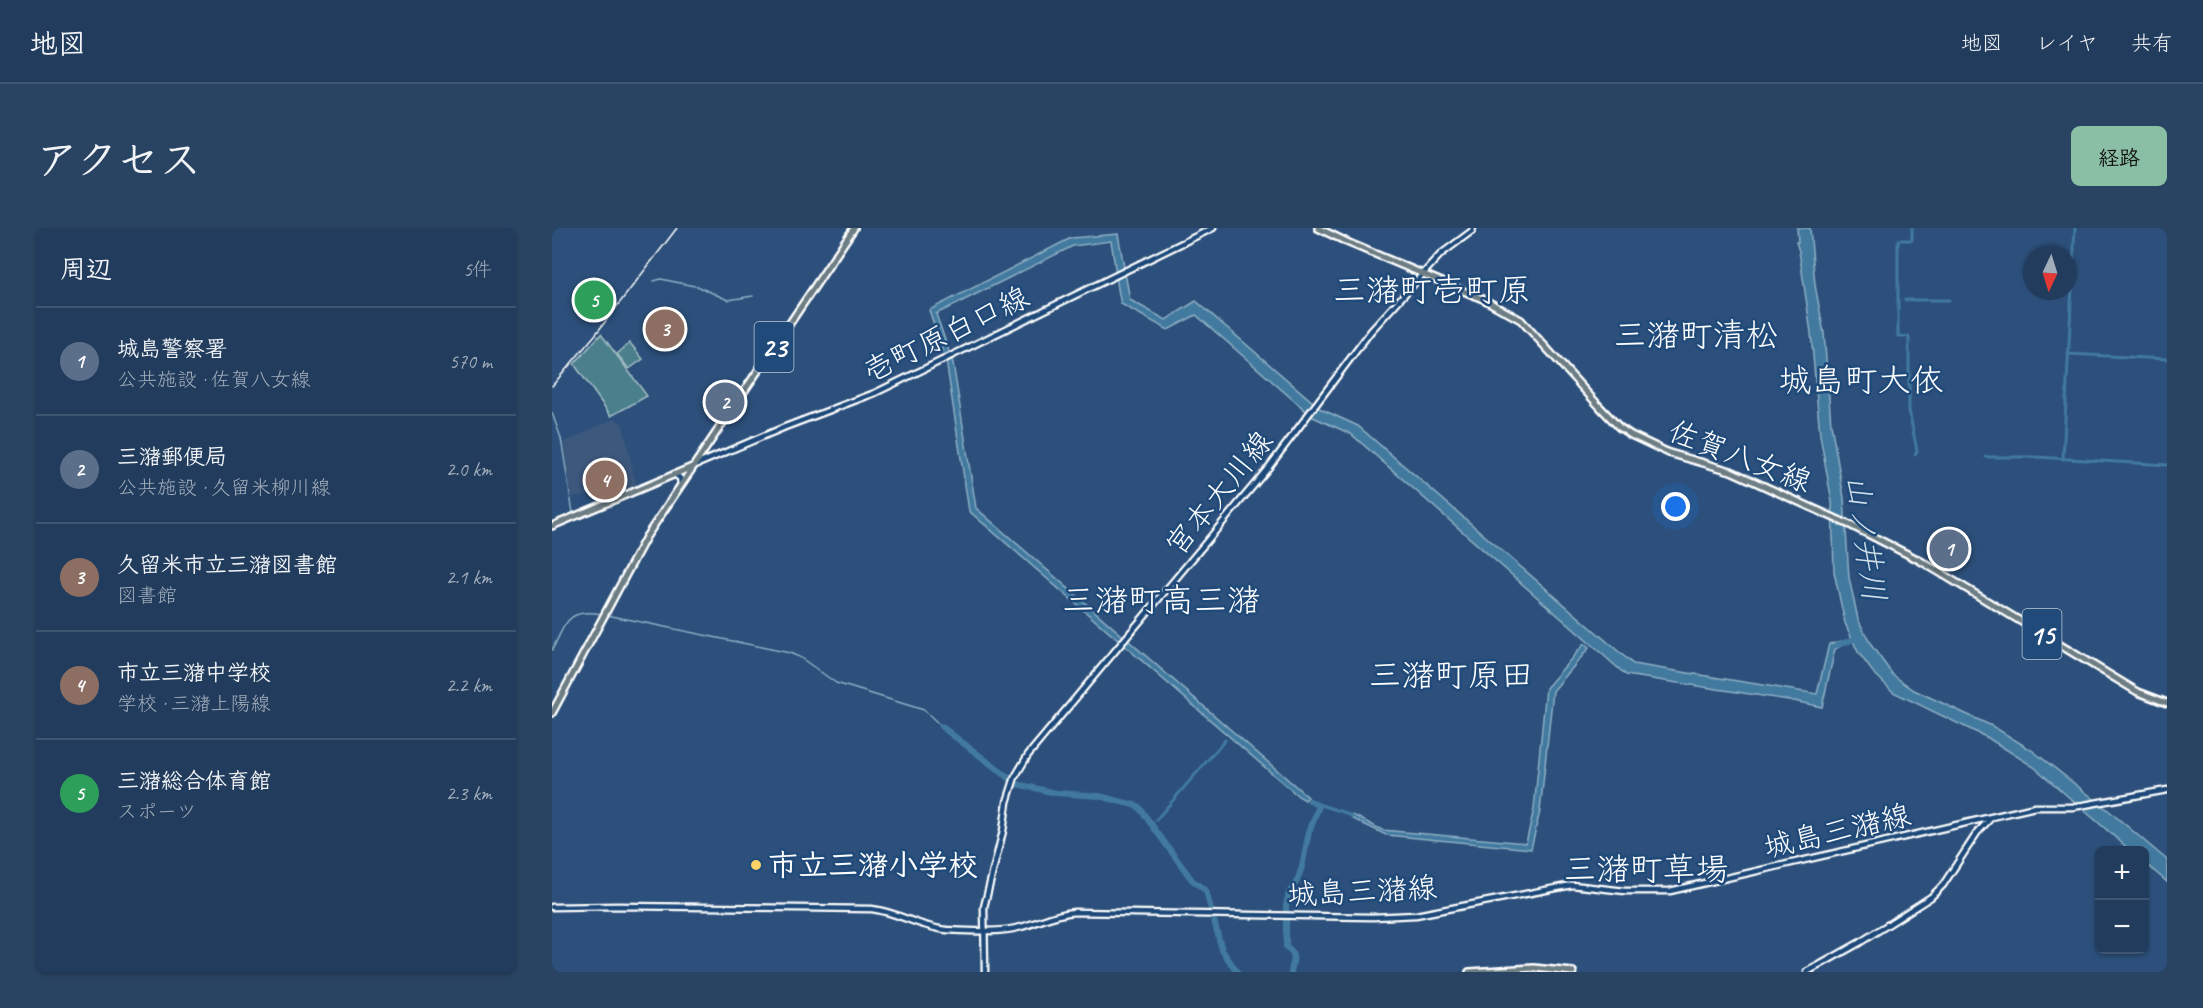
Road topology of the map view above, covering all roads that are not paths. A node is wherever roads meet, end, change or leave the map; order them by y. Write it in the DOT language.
graph roads {
  1 [pos="854,228"];
  2 [pos="1213,228"];
  3 [pos="1318,228"];
  4 [pos="1473,228"];
  5 [pos="1422,273"];
  6 [pos="693,466"];
  7 [pos="674,474"];
  8 [pos="681,484"];
  9 [pos="552,526"];
  10 [pos="2167,703"];
  11 [pos="552,713"];
  12 [pos="2167,790"];
  13 [pos="1990,819"];
  14 [pos="552,907"];
  15 [pos="983,930"];
  16 [pos="985,972"];
  17 [pos="1468,972"];
  18 [pos="1574,972"];
  19 [pos="1807,972"];
  1 -- 6 [label="main road, 23"];
  2 -- 6 [label="main road, 壱町原白口線"];
  3 -- 5 [label="main road, 佐賀八女線 / 15"];
  4 -- 5 [label="main road, 宮本大川線"];
  5 -- 10 [label="main road, 佐賀八女線 / 15"];
  5 -- 15 [label="main road, 宮本大川線"];
  6 -- 7 [label="main road"];
  6 -- 8 [label="main road, 23"];
  7 -- 8 [label="main road"];
  7 -- 9 [label="main road"];
  8 -- 11 [label="main road, 23"];
  12 -- 13 [label="main road, 城島三潴線"];
  13 -- 15 [label="main road, 城島三潴線"];
  13 -- 19 [label="main road"];
  14 -- 15 [label="main road, 城島三潴線"];
  15 -- 16 [label="main road, 宮本大川線"];
  17 -- 18 [label="main road"];
}
